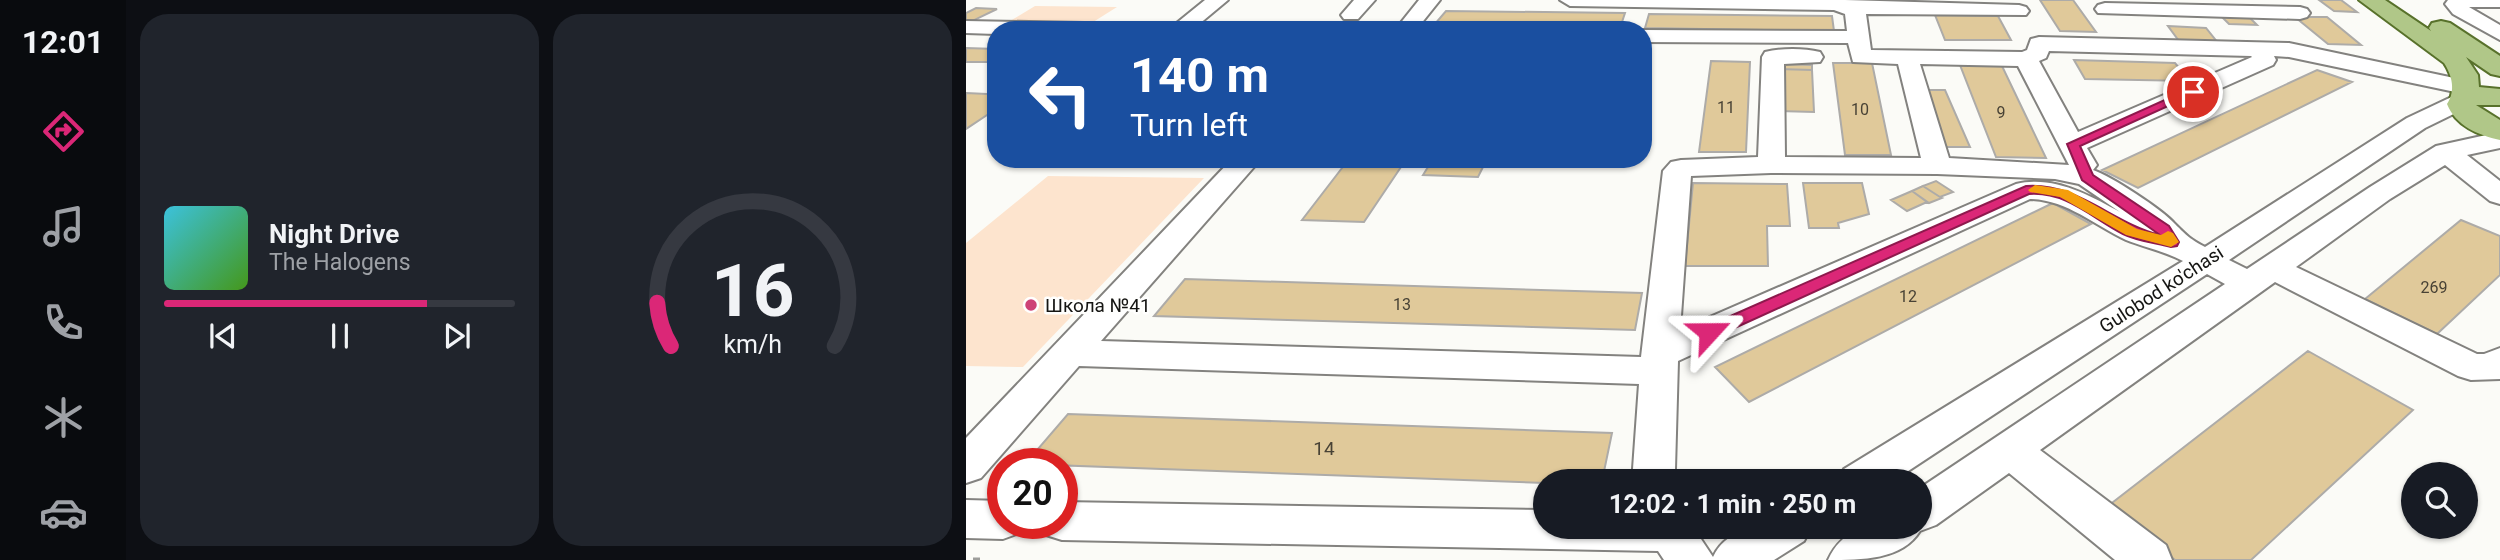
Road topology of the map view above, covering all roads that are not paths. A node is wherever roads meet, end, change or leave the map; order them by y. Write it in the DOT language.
graph roads {
  1 [pos="1218,0"];
  2 [pos="1430,0"];
  3 [pos="1570,0"];
  4 [pos="2370,0"];
  5 [pos="2400,0"];
  6 [pos="1643,1"];
  7 [pos="2500,1"];
  8 [pos="1820,2"];
  9 [pos="2102,4"];
  10 [pos="2016,5"];
  11 [pos="1849,8"];
  12 [pos="2206,11"];
  13 [pos="2300,13"];
  14 [pos="1190,21"];
  15 [pos="1412,21"];
  16 [pos="1635,21"];
  17 [pos="966,27"];
  18 [pos="987,27"];
  19 [pos="2500,34"];
  20 [pos="1652,36"];
  21 [pos="2133,46"];
  22 [pos="1859,47"];
  23 [pos="2247,49"];
  24 [pos="2032,51"];
  25 [pos="1907,57"];
  26 [pos="2500,68"];
  27 [pos="2465,93"];
  28 [pos="2500,97"];
  29 [pos="2496,140"];
  30 [pos="2073,144"];
  31 [pos="2446,152"];
  32 [pos="1771,165"];
  33 [pos="1937,166"];
  34 [pos="1239,168"];
  35 [pos="2087,177"];
  36 [pos="2500,195"];
  37 [pos="2171,242"];
  38 [pos="2207,260"];
  39 [pos="2261,276"];
  40 [pos="1070,353"];
  41 [pos="2500,361"];
  42 [pos="1660,363"];
  43 [pos="2010,450"];
  44 [pos="966,466"];
  45 [pos="1656,469"];
  46 [pos="1878,469"];
  47 [pos="1932,504"];
  48 [pos="966,519"];
  49 [pos="987,520"];
  50 [pos="1078,521"];
  51 [pos="1769,539"];
  52 [pos="1882,539"];
  53 [pos="1675,540"];
  54 [pos="1735,560"];
  55 [pos="1851,560"];
  56 [pos="2149,560"];
  1 -- 14 [label="street"];
  2 -- 15 [label="street"];
  3 -- 6 [label="street"];
  4 -- 27 [label="main road"];
  5 -- 26 [label="main road"];
  6 -- 8 [label="street"];
  6 -- 16 [label="street"];
  7 -- 19 [label="street"];
  8 -- 11 [label="street"];
  9 -- 12 [label="street"];
  9 -- 21 [label="street"];
  10 -- 11 [label="street"];
  10 -- 24 [label="street"];
  11 -- 22 [label="street"];
  12 -- 13 [label="street"];
  12 -- 23 [label="street"];
  17 -- 18 [label="street"];
  20 -- 22 [label="street"];
  21 -- 23 [label="street"];
  21 -- 24 [label="street"];
  22 -- 25 [label="street"];
  22 -- 32 [label="street"];
  23 -- 27 [label="street"];
  23 -- 30 [label="street"];
  24 -- 25 [label="street"];
  24 -- 30 [label="street"];
  25 -- 33 [label="street"];
  27 -- 28 [label="main road"];
  27 -- 29 [label="main road"];
  27 -- 38 [label="street, Gulobod ko'chasi"];
  29 -- 31 [label="street"];
  30 -- 35 [label="street"];
  31 -- 36 [label="street"];
  31 -- 39 [label="street"];
  32 -- 33 [label="street"];
  32 -- 42 [label="street"];
  33 -- 35 [label="street"];
  34 -- 40 [label="street"];
  35 -- 37 [label="street"];
  37 -- 38 [label="street"];
  37 -- 42 [label="street"];
  38 -- 39 [label="street"];
  38 -- 46 [label="street, Gulobod ko'chasi"];
  39 -- 41 [label="street"];
  39 -- 43 [label="street"];
  40 -- 42 [label="street"];
  40 -- 44 [label="street"];
  42 -- 45 [label="street"];
  43 -- 47 [label="street"];
  43 -- 56 [label="street"];
  48 -- 49 [label="street"];
  50 -- 53 [label="street"];
  51 -- 54 [label="street"];
  52 -- 55 [label="street"];
}
